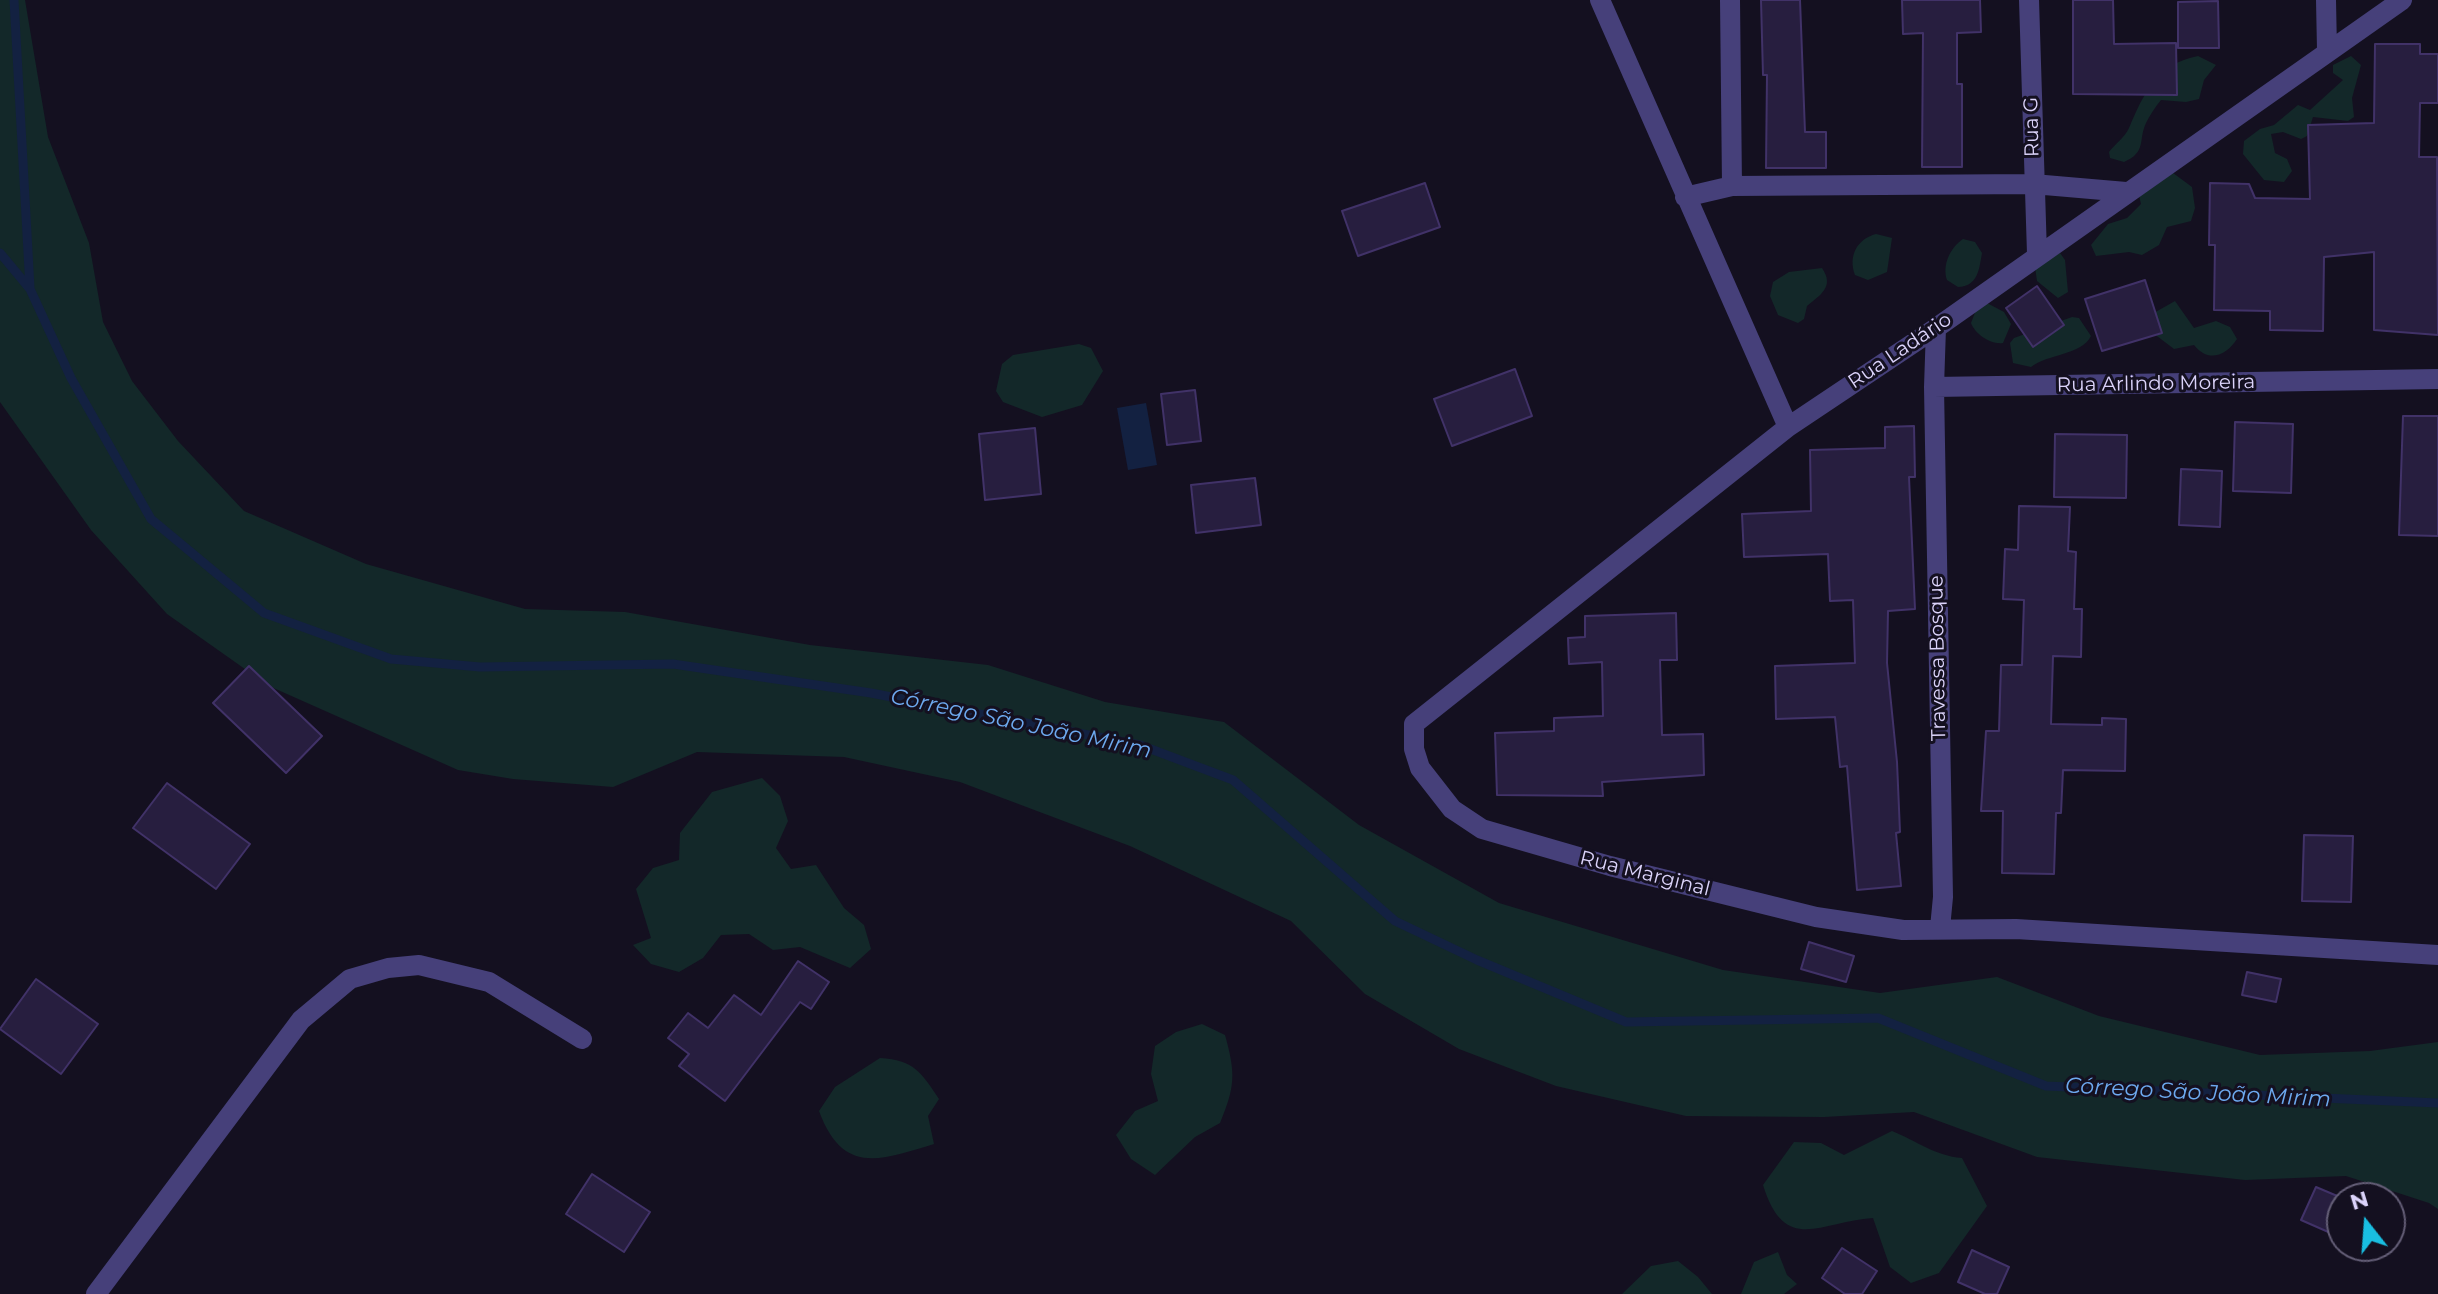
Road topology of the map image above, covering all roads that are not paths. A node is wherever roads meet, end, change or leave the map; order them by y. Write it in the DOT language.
graph roads {
  1 [pos="1600,0"];
  2 [pos="1730,0"];
  3 [pos="2029,0"];
  4 [pos="2326,0"];
  5 [pos="2402,0"];
  6 [pos="2327,50"];
  7 [pos="2033,184"];
  8 [pos="1732,186"];
  9 [pos="2126,192"];
  10 [pos="1685,197"];
  11 [pos="2037,254"];
  12 [pos="1936,328"];
  13 [pos="2438,379"];
  14 [pos="1934,387"];
  15 [pos="1788,427"];
  16 [pos="1414,724"];
  17 [pos="1940,928"];
  18 [pos="2438,955"];
  19 [pos="582,1039"];
  20 [pos="96,1294"];
  1 -- 10 [label="street"];
  2 -- 8 [label="street"];
  3 -- 7 [label="street, Rua G"];
  4 -- 6 [label="street"];
  5 -- 6 [label="street, Rua Ladário"];
  6 -- 9 [label="street, Rua Ladário"];
  7 -- 8 [label="street"];
  7 -- 9 [label="street"];
  7 -- 11 [label="street, Rua G"];
  8 -- 10 [label="street"];
  9 -- 11 [label="street, Rua Ladário"];
  10 -- 15 [label="street"];
  11 -- 12 [label="street, Rua Ladário"];
  12 -- 14 [label="street"];
  12 -- 15 [label="street, Rua Ladário"];
  13 -- 14 [label="street, Rua Arlindo Moreira"];
  14 -- 17 [label="street, Travessa Bosque"];
  15 -- 16 [label="street, Rua Ladário"];
  16 -- 17 [label="street, Rua Marginal"];
  17 -- 18 [label="street, Rua Marginal"];
  19 -- 20 [label="street"];
}
